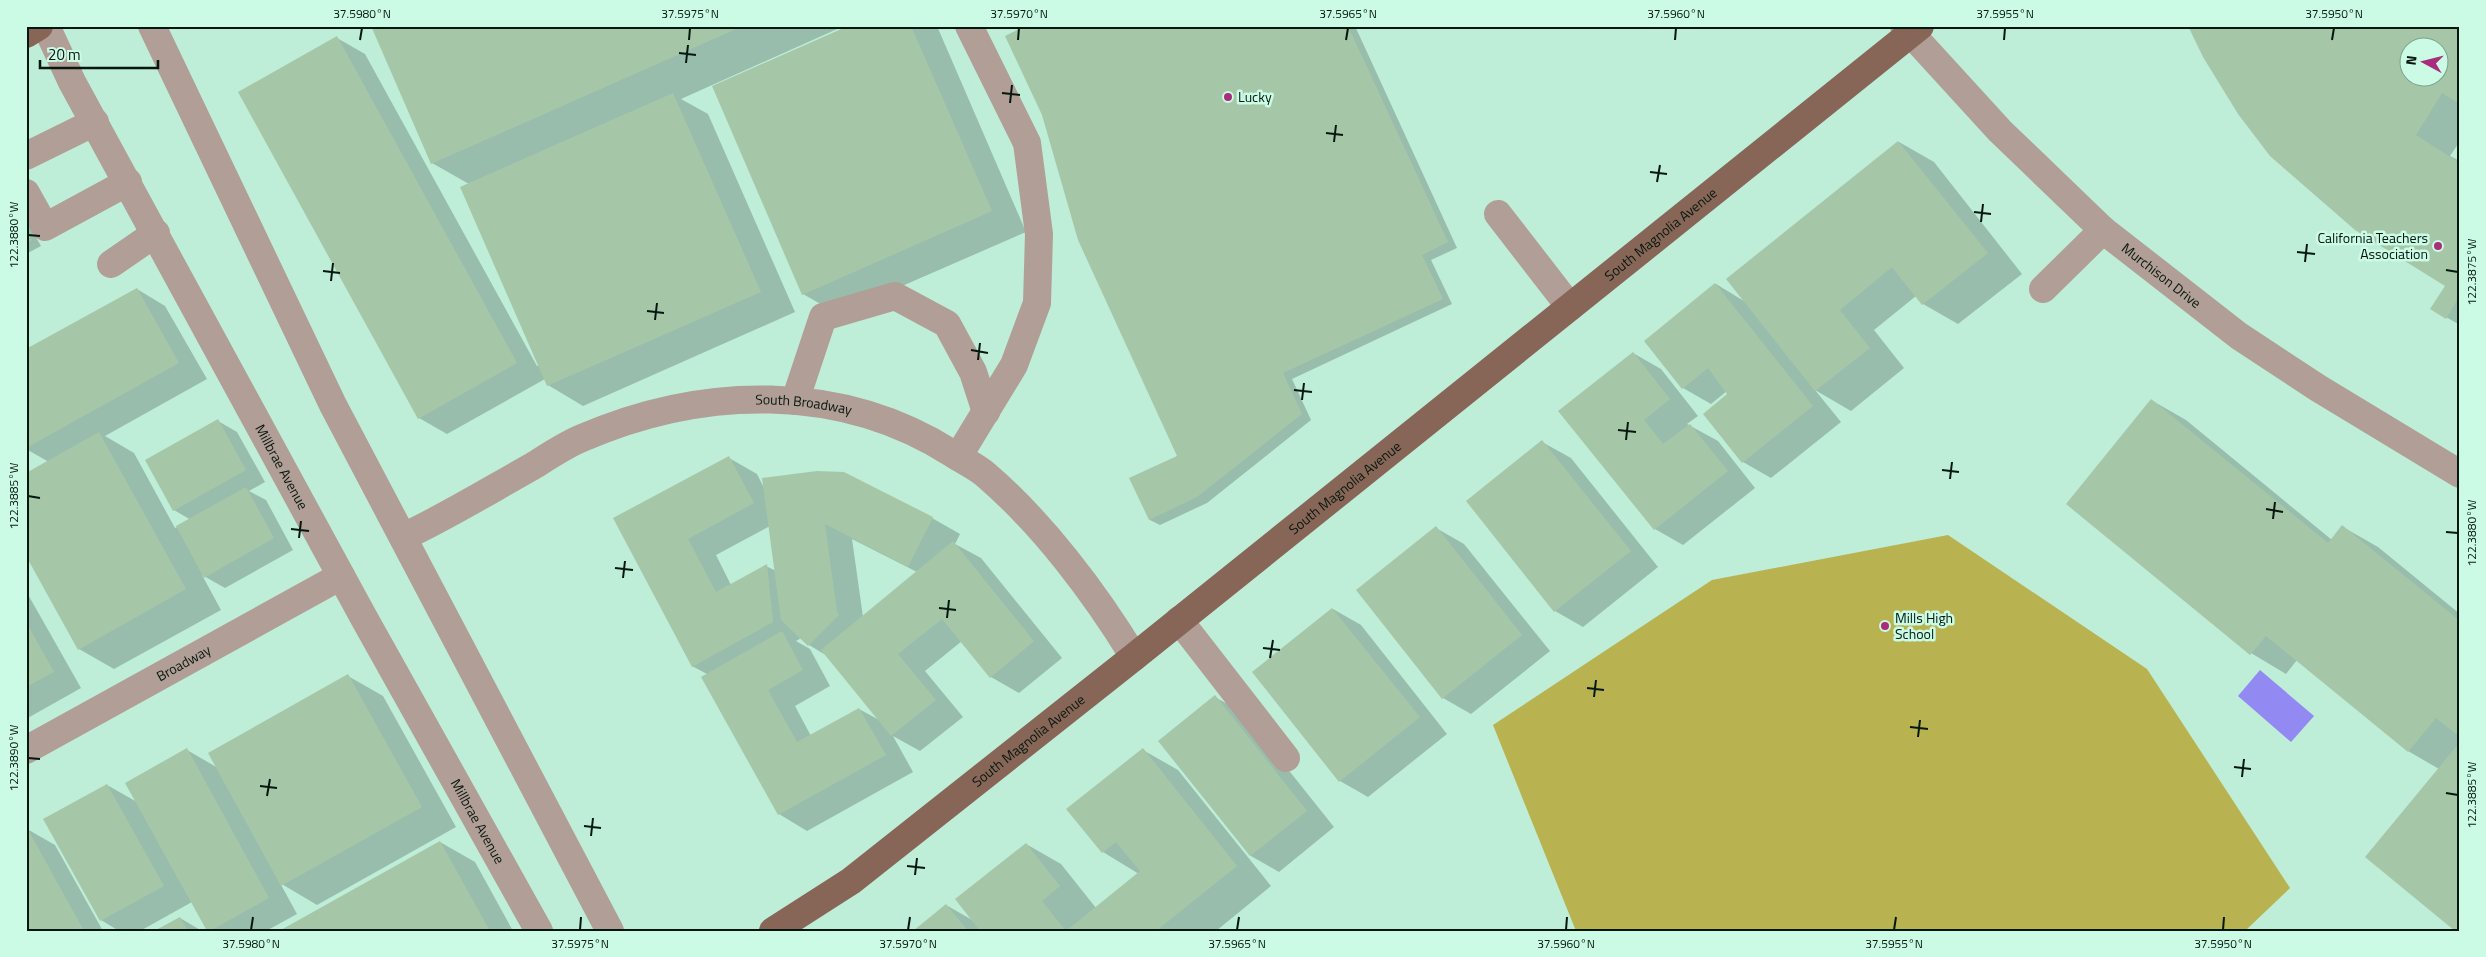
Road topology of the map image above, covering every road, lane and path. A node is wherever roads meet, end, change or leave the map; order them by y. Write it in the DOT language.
graph roads {
  1 [pos="39,26"];
  2 [pos="46,26"];
  3 [pos="152,26"];
  4 [pos="969,26"];
  5 [pos="1911,29"];
  6 [pos="26,34"];
  7 [pos="95,122"];
  8 [pos="26,156"];
  9 [pos="128,182"];
  10 [pos="26,193"];
  11 [pos="1498,214"];
  12 [pos="2102,230"];
  13 [pos="156,233"];
  14 [pos="111,264"];
  15 [pos="2043,289"];
  16 [pos="1570,307"];
  17 [pos="795,401"];
  18 [pos="986,412"];
  19 [pos="958,457"];
  20 [pos="2460,474"];
  21 [pos="403,536"];
  22 [pos="341,576"];
  23 [pos="1179,620"];
  24 [pos="1134,657"];
  25 [pos="26,750"];
  26 [pos="1286,758"];
  27 [pos="539,931"];
  28 [pos="610,931"];
  29 [pos="773,931"];
  1 -- 6 [label="main road"];
  2 -- 7 [label="street, Millbrae Avenue"];
  3 -- 21 [label="street"];
  4 -- 18 [label="street"];
  5 -- 12 [label="street, Murchison Drive"];
  5 -- 16 [label="main road, South Magnolia Avenue"];
  7 -- 8 [label="street"];
  7 -- 9 [label="street, Millbrae Avenue"];
  9 -- 10 [label="street"];
  9 -- 13 [label="street, Millbrae Avenue"];
  11 -- 16 [label="street"];
  12 -- 15 [label="street"];
  12 -- 20 [label="street, Murchison Drive"];
  13 -- 14 [label="street"];
  13 -- 22 [label="street, Millbrae Avenue"];
  16 -- 23 [label="main road, South Magnolia Avenue"];
  17 -- 18 [label="street"];
  17 -- 19 [label="street, South Broadway"];
  17 -- 21 [label="street, South Broadway"];
  18 -- 19 [label="street"];
  19 -- 24 [label="street, South Broadway"];
  21 -- 28 [label="street"];
  22 -- 25 [label="street, Broadway"];
  22 -- 27 [label="street, Millbrae Avenue"];
  23 -- 24 [label="main road, South Magnolia Avenue"];
  23 -- 26 [label="street"];
  24 -- 29 [label="main road, South Magnolia Avenue"];
}
